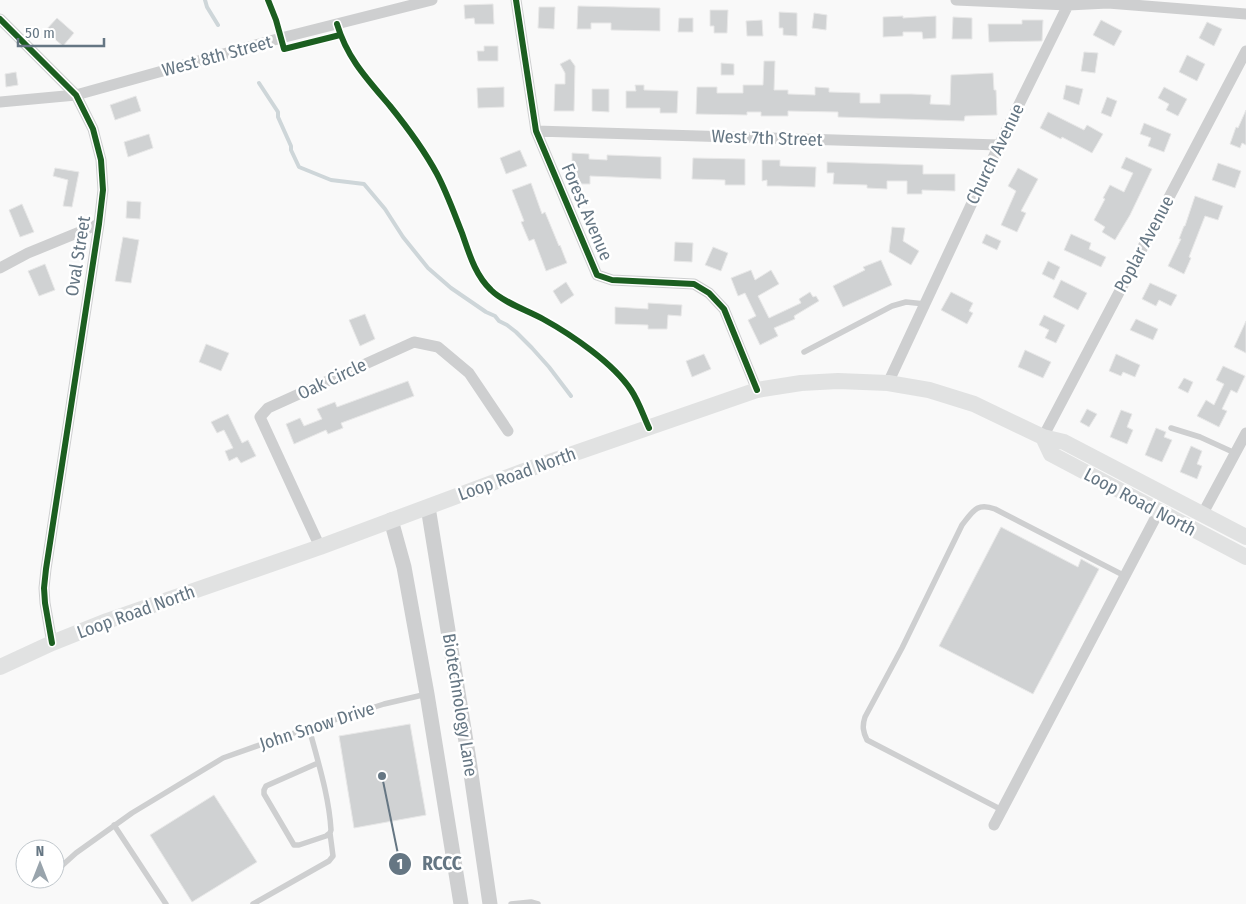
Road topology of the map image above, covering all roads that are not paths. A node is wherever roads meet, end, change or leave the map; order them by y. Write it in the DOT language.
graph roads {
  1 [pos="432,0"];
  2 [pos="516,0"];
  3 [pos="956,0"];
  4 [pos="1109,2"];
  5 [pos="1068,5"];
  6 [pos="1246,14"];
  7 [pos="0,20"];
  8 [pos="1246,51"];
  9 [pos="76,95"];
  10 [pos="0,102"];
  11 [pos="536,131"];
  12 [pos="999,145"];
  13 [pos="99,224"];
  14 [pos="0,268"];
  15 [pos="925,304"];
  16 [pos="804,352"];
  17 [pos="888,383"];
  18 [pos="757,390"];
  19 [pos="1171,428"];
  20 [pos="508,431"];
  21 [pos="1246,433"];
  22 [pos="1043,438"];
  23 [pos="1235,453"];
  24 [pos="428,507"];
  25 [pos="1158,512"];
  26 [pos="1202,514"];
  27 [pos="391,520"];
  28 [pos="1246,538"];
  29 [pos="320,547"];
  30 [pos="1246,557"];
  31 [pos="1125,576"];
  32 [pos="52,643"];
  33 [pos="0,667"];
  34 [pos="427,694"];
  35 [pos="308,728"];
  36 [pos="318,763"];
  37 [pos="1002,810"];
  38 [pos="114,825"];
  39 [pos="994,825"];
  40 [pos="330,834"];
  41 [pos="65,863"];
  42 [pos="166,904"];
  43 [pos="253,904"];
  44 [pos="462,904"];
  45 [pos="490,904"];
  46 [pos="511,904"];
  47 [pos="538,904"];
  1 -- 9 [label="street, West 8th Street"];
  2 -- 11 [label="street, Forest Avenue"];
  3 -- 5 [label="street"];
  4 -- 5 [label="street"];
  4 -- 6 [label="street"];
  5 -- 12 [label="street, Church Avenue"];
  7 -- 9 [label="street, Oval Street"];
  8 -- 22 [label="street, Poplar Avenue"];
  9 -- 10 [label="street, West 8th Street"];
  9 -- 13 [label="street, Oval Street"];
  11 -- 12 [label="street, West 7th Street"];
  11 -- 18 [label="street, Forest Avenue"];
  12 -- 15 [label="street, Church Avenue"];
  13 -- 14 [label="street"];
  13 -- 32 [label="street, Oval Street"];
  15 -- 16 [label="lane"];
  15 -- 17 [label="street, Church Avenue"];
  17 -- 18 [label="main road, Loop Road North"];
  17 -- 22 [label="main road, Loop Road North"];
  18 -- 24 [label="main road, Loop Road North"];
  19 -- 23 [label="lane"];
  20 -- 29 [label="street, Oak Circle"];
  21 -- 23 [label="street"];
  22 -- 25 [label="main road, Loop Road North"];
  22 -- 26 [label="main road, Loop Road North"];
  23 -- 26 [label="street"];
  24 -- 27 [label="main road, Loop Road North"];
  24 -- 45 [label="street, Biotechnology Lane"];
  25 -- 30 [label="main road, Loop Road North"];
  25 -- 31 [label="street"];
  26 -- 28 [label="main road, Loop Road North"];
  27 -- 29 [label="main road, Loop Road North"];
  27 -- 34 [label="street, Biotechnology Lane"];
  29 -- 32 [label="main road, Loop Road North"];
  31 -- 37 [label="street"];
  31 -- 37 [label="lane"];
  32 -- 33 [label="main road, Loop Road North"];
  34 -- 35 [label="lane, John Snow Drive"];
  34 -- 44 [label="street, Biotechnology Lane"];
  35 -- 36 [label="lane"];
  35 -- 38 [label="lane, John Snow Drive"];
  36 -- 40 [label="lane"];
  36 -- 40 [label="lane"];
  37 -- 39 [label="street"];
  38 -- 41 [label="lane, John Snow Drive"];
  38 -- 42 [label="lane"];
  40 -- 43 [label="lane"];
  46 -- 47 [label="lane"];
}
